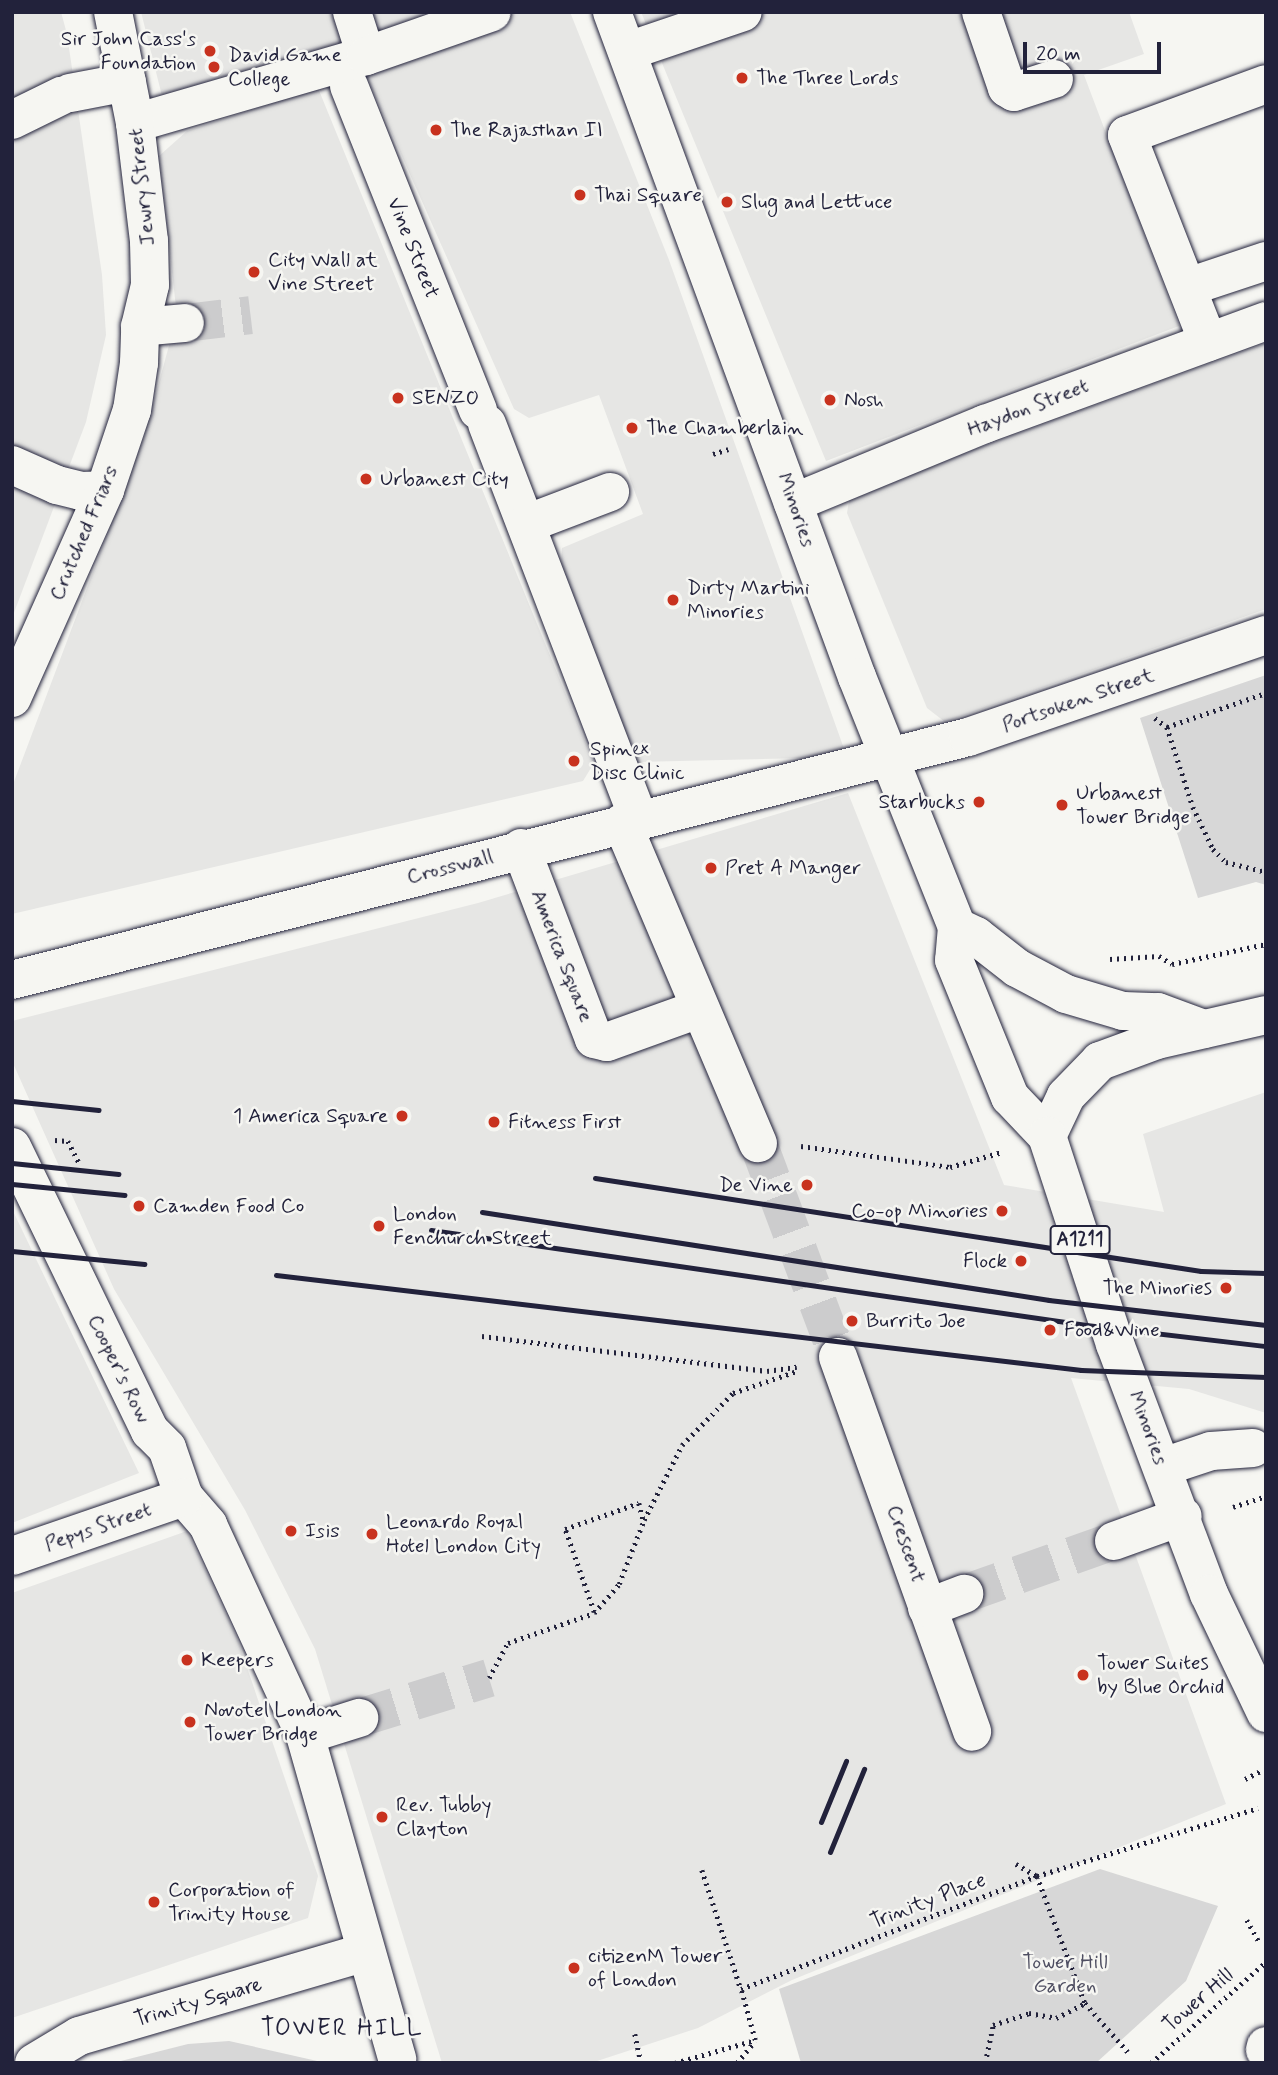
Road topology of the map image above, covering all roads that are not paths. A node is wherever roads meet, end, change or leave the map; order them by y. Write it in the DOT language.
graph roads {
  1 [pos="113,12"];
  2 [pos="352,12"];
  3 [pos="492,12"];
  4 [pos="612,12"];
  5 [pos="743,12"];
  6 [pos="981,12"];
  7 [pos="628,51"];
  8 [pos="358,71"];
  9 [pos="1054,79"];
  10 [pos="127,82"];
  11 [pos="1266,84"];
  12 [pos="12,120"];
  13 [pos="135,123"];
  14 [pos="1266,261"];
  15 [pos="1188,287"];
  16 [pos="1266,321"];
  17 [pos="185,323"];
  18 [pos="1208,342"];
  19 [pos="140,345"];
  20 [pos="12,466"];
  21 [pos="105,490"];
  22 [pos="610,492"];
  23 [pos="793,503"];
  24 [pos="526,524"];
  25 [pos="1266,635"];
  26 [pos="12,698"];
  27 [pos="888,758"];
  28 [pos="630,821"];
  29 [pos="521,848"];
  30 [pos="957,927"];
  31 [pos="12,980"];
  32 [pos="699,1009"];
  33 [pos="1266,1015"];
  34 [pos="1204,1029"];
  35 [pos="1048,1136"];
  36 [pos="758,1143"];
  37 [pos="12,1147"];
  38 [pos="827,1361"];
  39 [pos="1253,1448"];
  40 [pos="1163,1467"];
  41 [pos="184,1497"];
  42 [pos="1183,1516"];
  43 [pos="1114,1541"];
  44 [pos="12,1556"];
  45 [pos="964,1594"];
  46 [pos="927,1608"];
  47 [pos="1266,1713"];
  48 [pos="359,1718"];
  49 [pos="972,1732"];
  50 [pos="305,1735"];
  51 [pos="366,1952"];
  52 [pos="397,2059"];
  53 [pos="34,2063"];
  1 -- 10 [label="main road, Jewry Street"];
  2 -- 8 [label="main road, Vine Street"];
  3 -- 8 [label="main road"];
  4 -- 7 [label="main road, Minories"];
  5 -- 7 [label="main road"];
  6 -- 9 [label="main road"];
  7 -- 23 [label="main road, Minories"];
  8 -- 13 [label="main road"];
  8 -- 24 [label="main road, Vine Street"];
  10 -- 12 [label="main road"];
  10 -- 13 [label="main road, Jewry Street"];
  11 -- 15 [label="main road"];
  13 -- 19 [label="main road, Jewry Street"];
  14 -- 15 [label="main road"];
  15 -- 18 [label="main road"];
  16 -- 18 [label="main road, Haydon Street"];
  17 -- 19 [label="main road"];
  18 -- 23 [label="main road, Haydon Street"];
  19 -- 21 [label="main road, Crutched Friars"];
  20 -- 21 [label="main road"];
  21 -- 26 [label="main road, Crutched Friars"];
  22 -- 24 [label="main road"];
  23 -- 27 [label="main road, Minories"];
  24 -- 28 [label="main road, Vine Street"];
  25 -- 27 [label="main road, Portsoken Street"];
  27 -- 28 [label="main road, Crosswall"];
  27 -- 30 [label="main road, Minories"];
  28 -- 29 [label="main road, Crosswall"];
  28 -- 32 [label="main road"];
  29 -- 31 [label="main road, Crosswall"];
  29 -- 32 [label="main road, America Square"];
  30 -- 34 [label="main road"];
  30 -- 35 [label="main road, Minories"];
  32 -- 36 [label="main road"];
  33 -- 34 [label="main road"];
  34 -- 35 [label="main road"];
  35 -- 40 [label="main road, Minories / A1211"];
  37 -- 41 [label="main road, Cooper's Row"];
  38 -- 46 [label="main road, Crescent"];
  39 -- 40 [label="main road"];
  40 -- 42 [label="main road, Minories / A1211"];
  41 -- 44 [label="main road, Pepys Street"];
  41 -- 50 [label="main road, Cooper's Row"];
  42 -- 43 [label="main road"];
  42 -- 47 [label="main road, Minories / A1211"];
  45 -- 46 [label="main road"];
  46 -- 49 [label="main road, Crescent"];
  48 -- 50 [label="main road"];
  50 -- 51 [label="main road"];
  51 -- 52 [label="main road"];
  51 -- 53 [label="main road, Trinity Square"];
}
